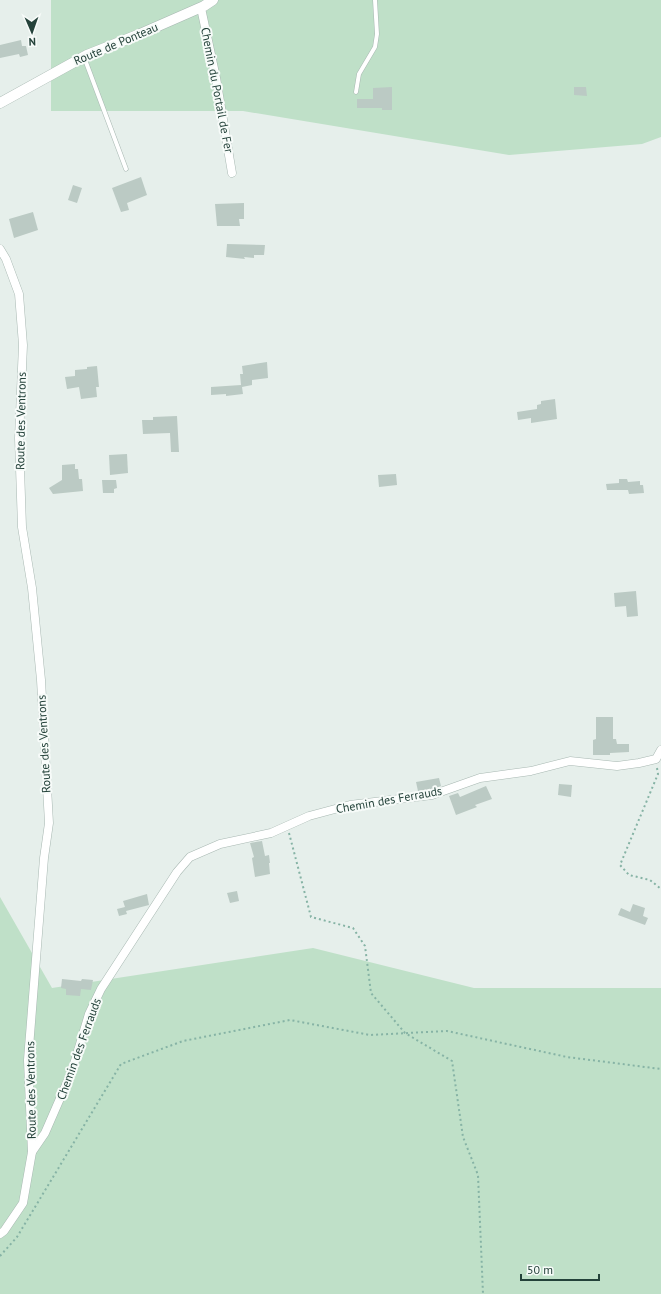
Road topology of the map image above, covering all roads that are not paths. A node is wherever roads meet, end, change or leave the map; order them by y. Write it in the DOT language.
graph roads {
  1 [pos="213,0"];
  2 [pos="375,0"];
  3 [pos="201,8"];
  4 [pos="84,56"];
  5 [pos="356,92"];
  6 [pos="0,103"];
  7 [pos="126,169"];
  8 [pos="232,173"];
  9 [pos="0,249"];
  10 [pos="661,750"];
  11 [pos="32,1152"];
  12 [pos="0,1234"];
  1 -- 3 [label="street, Route de Ponteau"];
  2 -- 5 [label="lane"];
  3 -- 4 [label="street, Route de Ponteau"];
  3 -- 8 [label="street, Chemin du Portail de Fer"];
  4 -- 6 [label="street, Route de Ponteau"];
  4 -- 7 [label="lane"];
  9 -- 11 [label="street, Route des Ventrons"];
  10 -- 11 [label="street, Chemin des Ferrauds"];
  11 -- 12 [label="street, Route des Ventrons"];
}
